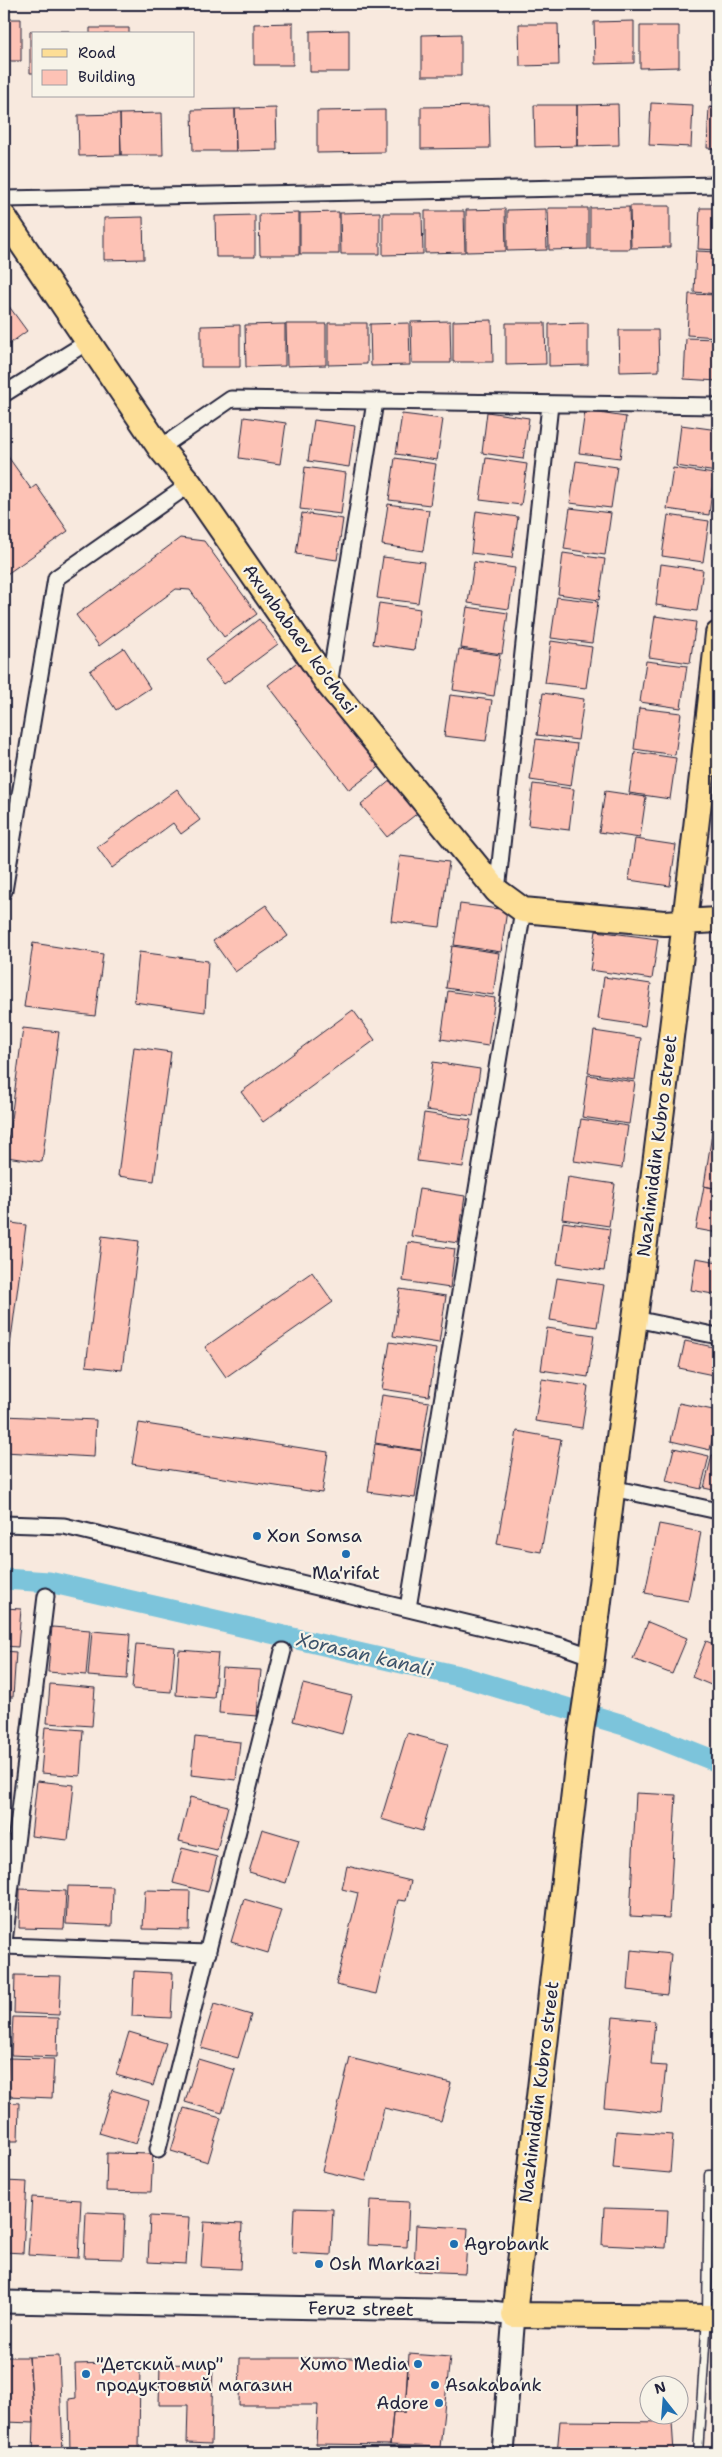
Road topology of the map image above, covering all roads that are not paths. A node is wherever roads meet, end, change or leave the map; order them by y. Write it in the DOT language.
graph roads {
  1 [pos="718,185"];
  2 [pos="4,199"];
  3 [pos="4,217"];
  4 [pos="89,340"];
  5 [pos="4,394"];
  6 [pos="376,402"];
  7 [pos="550,405"];
  8 [pos="718,406"];
  9 [pos="160,448"];
  10 [pos="190,484"];
  11 [pos="718,634"];
  12 [pos="329,685"];
  13 [pos="4,891"];
  14 [pos="497,891"];
  15 [pos="523,910"];
  16 [pos="718,920"];
  17 [pos="686,922"];
  18 [pos="635,1319"];
  19 [pos="718,1336"];
  20 [pos="612,1488"];
  21 [pos="718,1511"];
  22 [pos="4,1524"];
  23 [pos="46,1596"];
  24 [pos="408,1608"];
  25 [pos="283,1650"];
  26 [pos="593,1657"];
  27 [pos="4,1942"];
  28 [pos="4,1946"];
  29 [pos="208,1953"];
  30 [pos="158,2149"];
  31 [pos="718,2175"];
  32 [pos="4,2302"];
  33 [pos="514,2315"];
  34 [pos="713,2317"];
  35 [pos="503,2453"];
  36 [pos="698,2453"];
  1 -- 2 [label="street"];
  3 -- 4 [label="main road, Axunbabaev ko'chasi"];
  4 -- 5 [label="street"];
  4 -- 9 [label="main road, Axunbabaev ko'chasi"];
  6 -- 7 [label="street"];
  6 -- 9 [label="street"];
  6 -- 12 [label="street"];
  7 -- 8 [label="street"];
  7 -- 14 [label="street"];
  9 -- 10 [label="main road, Axunbabaev ko'chasi"];
  10 -- 12 [label="main road, Axunbabaev ko'chasi"];
  10 -- 13 [label="street"];
  11 -- 17 [label="main road, Nazhimiddin Kubro street"];
  12 -- 14 [label="main road, Axunbabaev ko'chasi"];
  14 -- 15 [label="main road, Axunbabaev ko'chasi"];
  15 -- 17 [label="main road"];
  15 -- 24 [label="street"];
  16 -- 17 [label="main road"];
  17 -- 18 [label="main road, Nazhimiddin Kubro street"];
  18 -- 19 [label="street"];
  18 -- 20 [label="main road, Nazhimiddin Kubro street"];
  20 -- 21 [label="street"];
  20 -- 26 [label="main road, Nazhimiddin Kubro street"];
  22 -- 24 [label="street"];
  23 -- 27 [label="street"];
  24 -- 26 [label="street"];
  25 -- 29 [label="street"];
  26 -- 33 [label="main road, Nazhimiddin Kubro street"];
  28 -- 29 [label="street"];
  29 -- 30 [label="street"];
  31 -- 34 [label="lane"];
  32 -- 33 [label="main road, Feruz street"];
  33 -- 34 [label="main road, Feruz street"];
  33 -- 35 [label="main road, Nazhimiddin Kubro street"];
  34 -- 36 [label="lane"];
}
